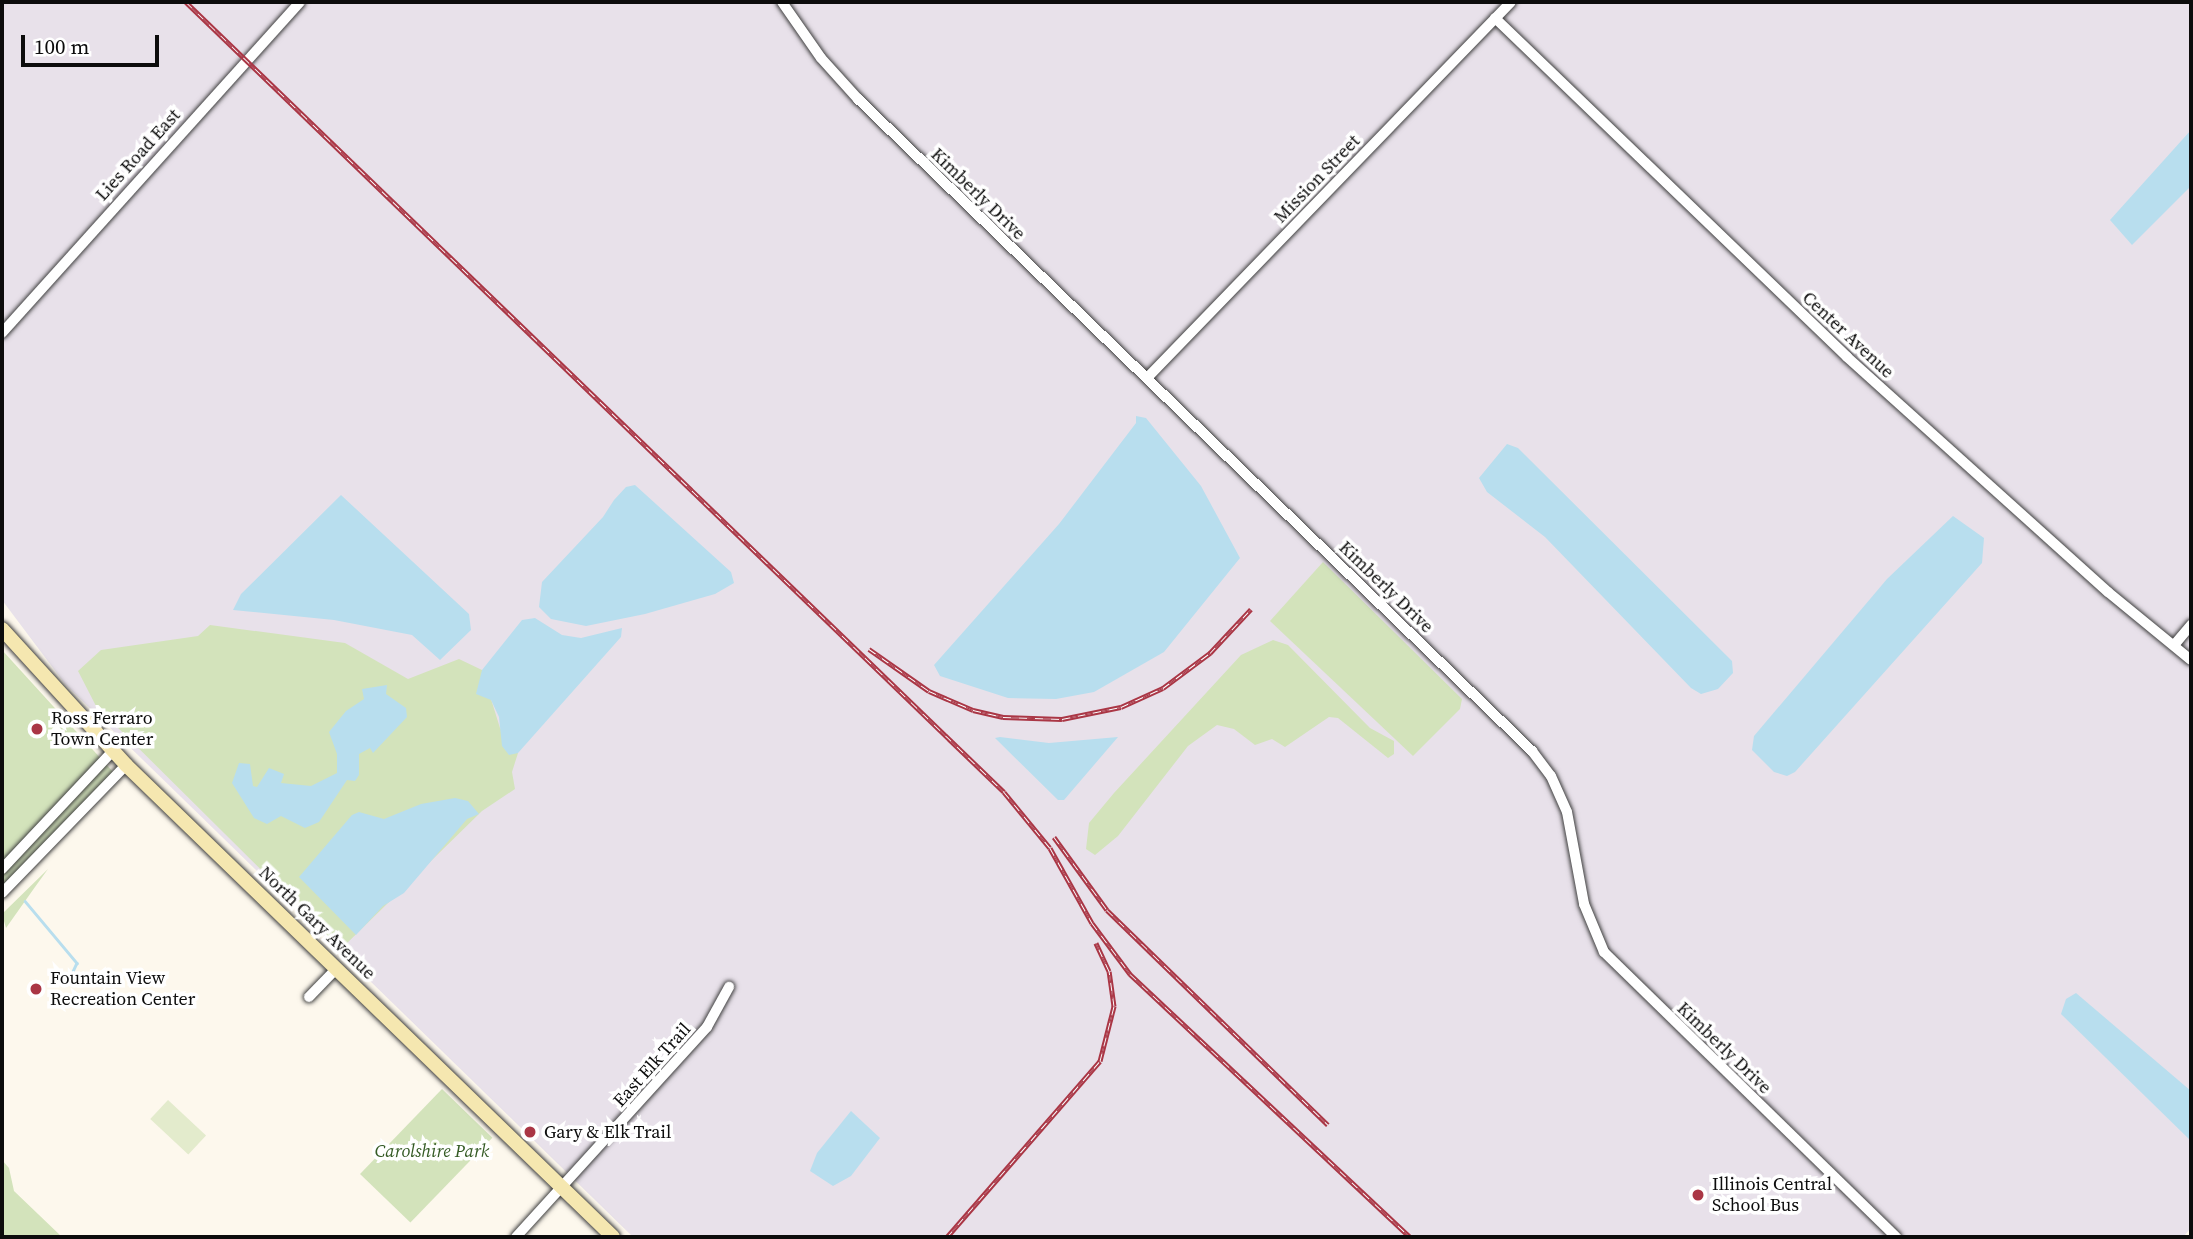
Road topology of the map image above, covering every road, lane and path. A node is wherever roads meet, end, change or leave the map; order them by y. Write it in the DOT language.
graph roads {
  1 [pos="300,2"];
  2 [pos="782,2"];
  3 [pos="1511,2"];
  4 [pos="1495,18"];
  5 [pos="2,333"];
  6 [pos="1147,378"];
  7 [pos="2191,625"];
  8 [pos="2,629"];
  9 [pos="2175,644"];
  10 [pos="2191,660"];
  11 [pos="113,751"];
  12 [pos="126,765"];
  13 [pos="2,869"];
  14 [pos="2,893"];
  15 [pos="336,969"];
  16 [pos="729,988"];
  17 [pos="309,997"];
  18 [pos="562,1188"];
  19 [pos="516,1237"];
  20 [pos="613,1237"];
  21 [pos="1896,1237"];
  1 -- 5 [label="street, Lies Road East"];
  2 -- 6 [label="street, Kimberly Drive"];
  3 -- 4 [label="street, Mission Street"];
  4 -- 6 [label="street, Mission Street"];
  4 -- 9 [label="street, Center Avenue"];
  6 -- 21 [label="street, Kimberly Drive"];
  7 -- 9 [label="street"];
  8 -- 11 [label="street, North Gary Avenue"];
  9 -- 10 [label="street, Center Avenue"];
  11 -- 12 [label="street, North Gary Avenue"];
  11 -- 13 [label="street"];
  12 -- 14 [label="street"];
  12 -- 15 [label="street, North Gary Avenue"];
  15 -- 17 [label="street"];
  15 -- 18 [label="street, North Gary Avenue"];
  16 -- 18 [label="street, East Elk Trail"];
  18 -- 19 [label="street, East Elk Trail"];
  18 -- 20 [label="street, North Gary Avenue"];
}
